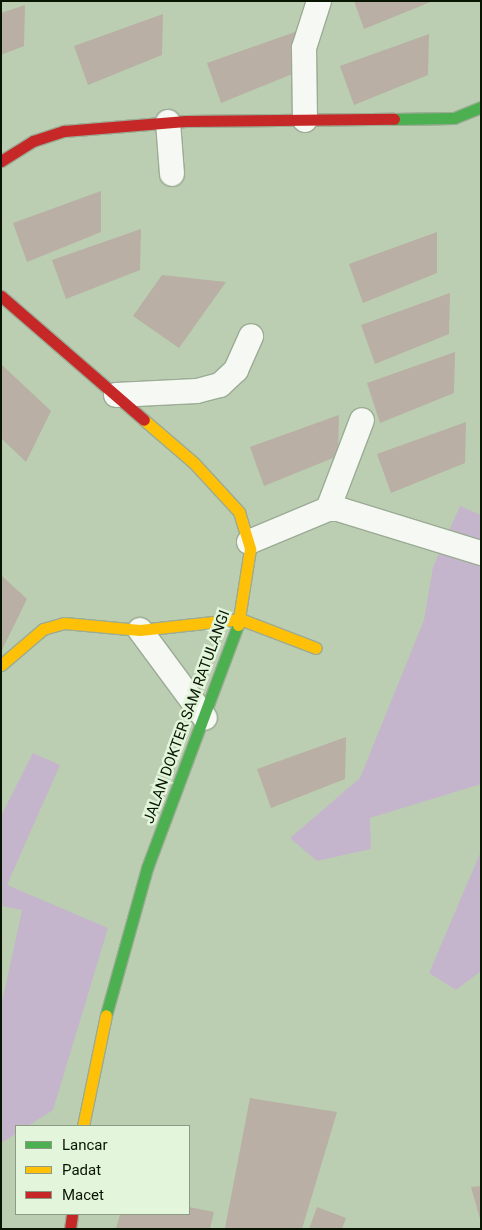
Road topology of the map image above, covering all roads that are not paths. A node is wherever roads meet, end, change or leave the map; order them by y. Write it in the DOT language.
graph roads {
  1 [pos="319,1"];
  2 [pos="478,111"];
  3 [pos="306,120"];
  4 [pos="168,122"];
  5 [pos="1,160"];
  6 [pos="172,174"];
  7 [pos="1,296"];
  8 [pos="251,336"];
  9 [pos="116,395"];
  10 [pos="362,420"];
  11 [pos="328,509"];
  12 [pos="248,542"];
  13 [pos="481,553"];
  14 [pos="240,619"];
  15 [pos="140,630"];
  16 [pos="316,648"];
  17 [pos="1,665"];
  18 [pos="205,718"];
  19 [pos="84,1125"];
  20 [pos="72,1215"];
  21 [pos="70,1229"];
  1 -- 3 [label="street"];
  2 -- 3 [label="main road"];
  3 -- 4 [label="main road"];
  4 -- 5 [label="main road"];
  4 -- 6 [label="street"];
  7 -- 9 [label="main road, JALAN DOKTER SAM RATULANGI"];
  8 -- 9 [label="street"];
  9 -- 12 [label="main road, JALAN DOKTER SAM RATULANGI"];
  10 -- 11 [label="street"];
  11 -- 12 [label="street"];
  11 -- 13 [label="street"];
  12 -- 14 [label="main road, JALAN DOKTER SAM RATULANGI"];
  14 -- 15 [label="main road"];
  14 -- 16 [label="main road"];
  14 -- 18 [label="main road, JALAN DOKTER SAM RATULANGI"];
  15 -- 17 [label="main road"];
  15 -- 18 [label="street"];
  18 -- 19 [label="main road, JALAN DOKTER SAM RATULANGI"];
  20 -- 21 [label="main road"];
}
